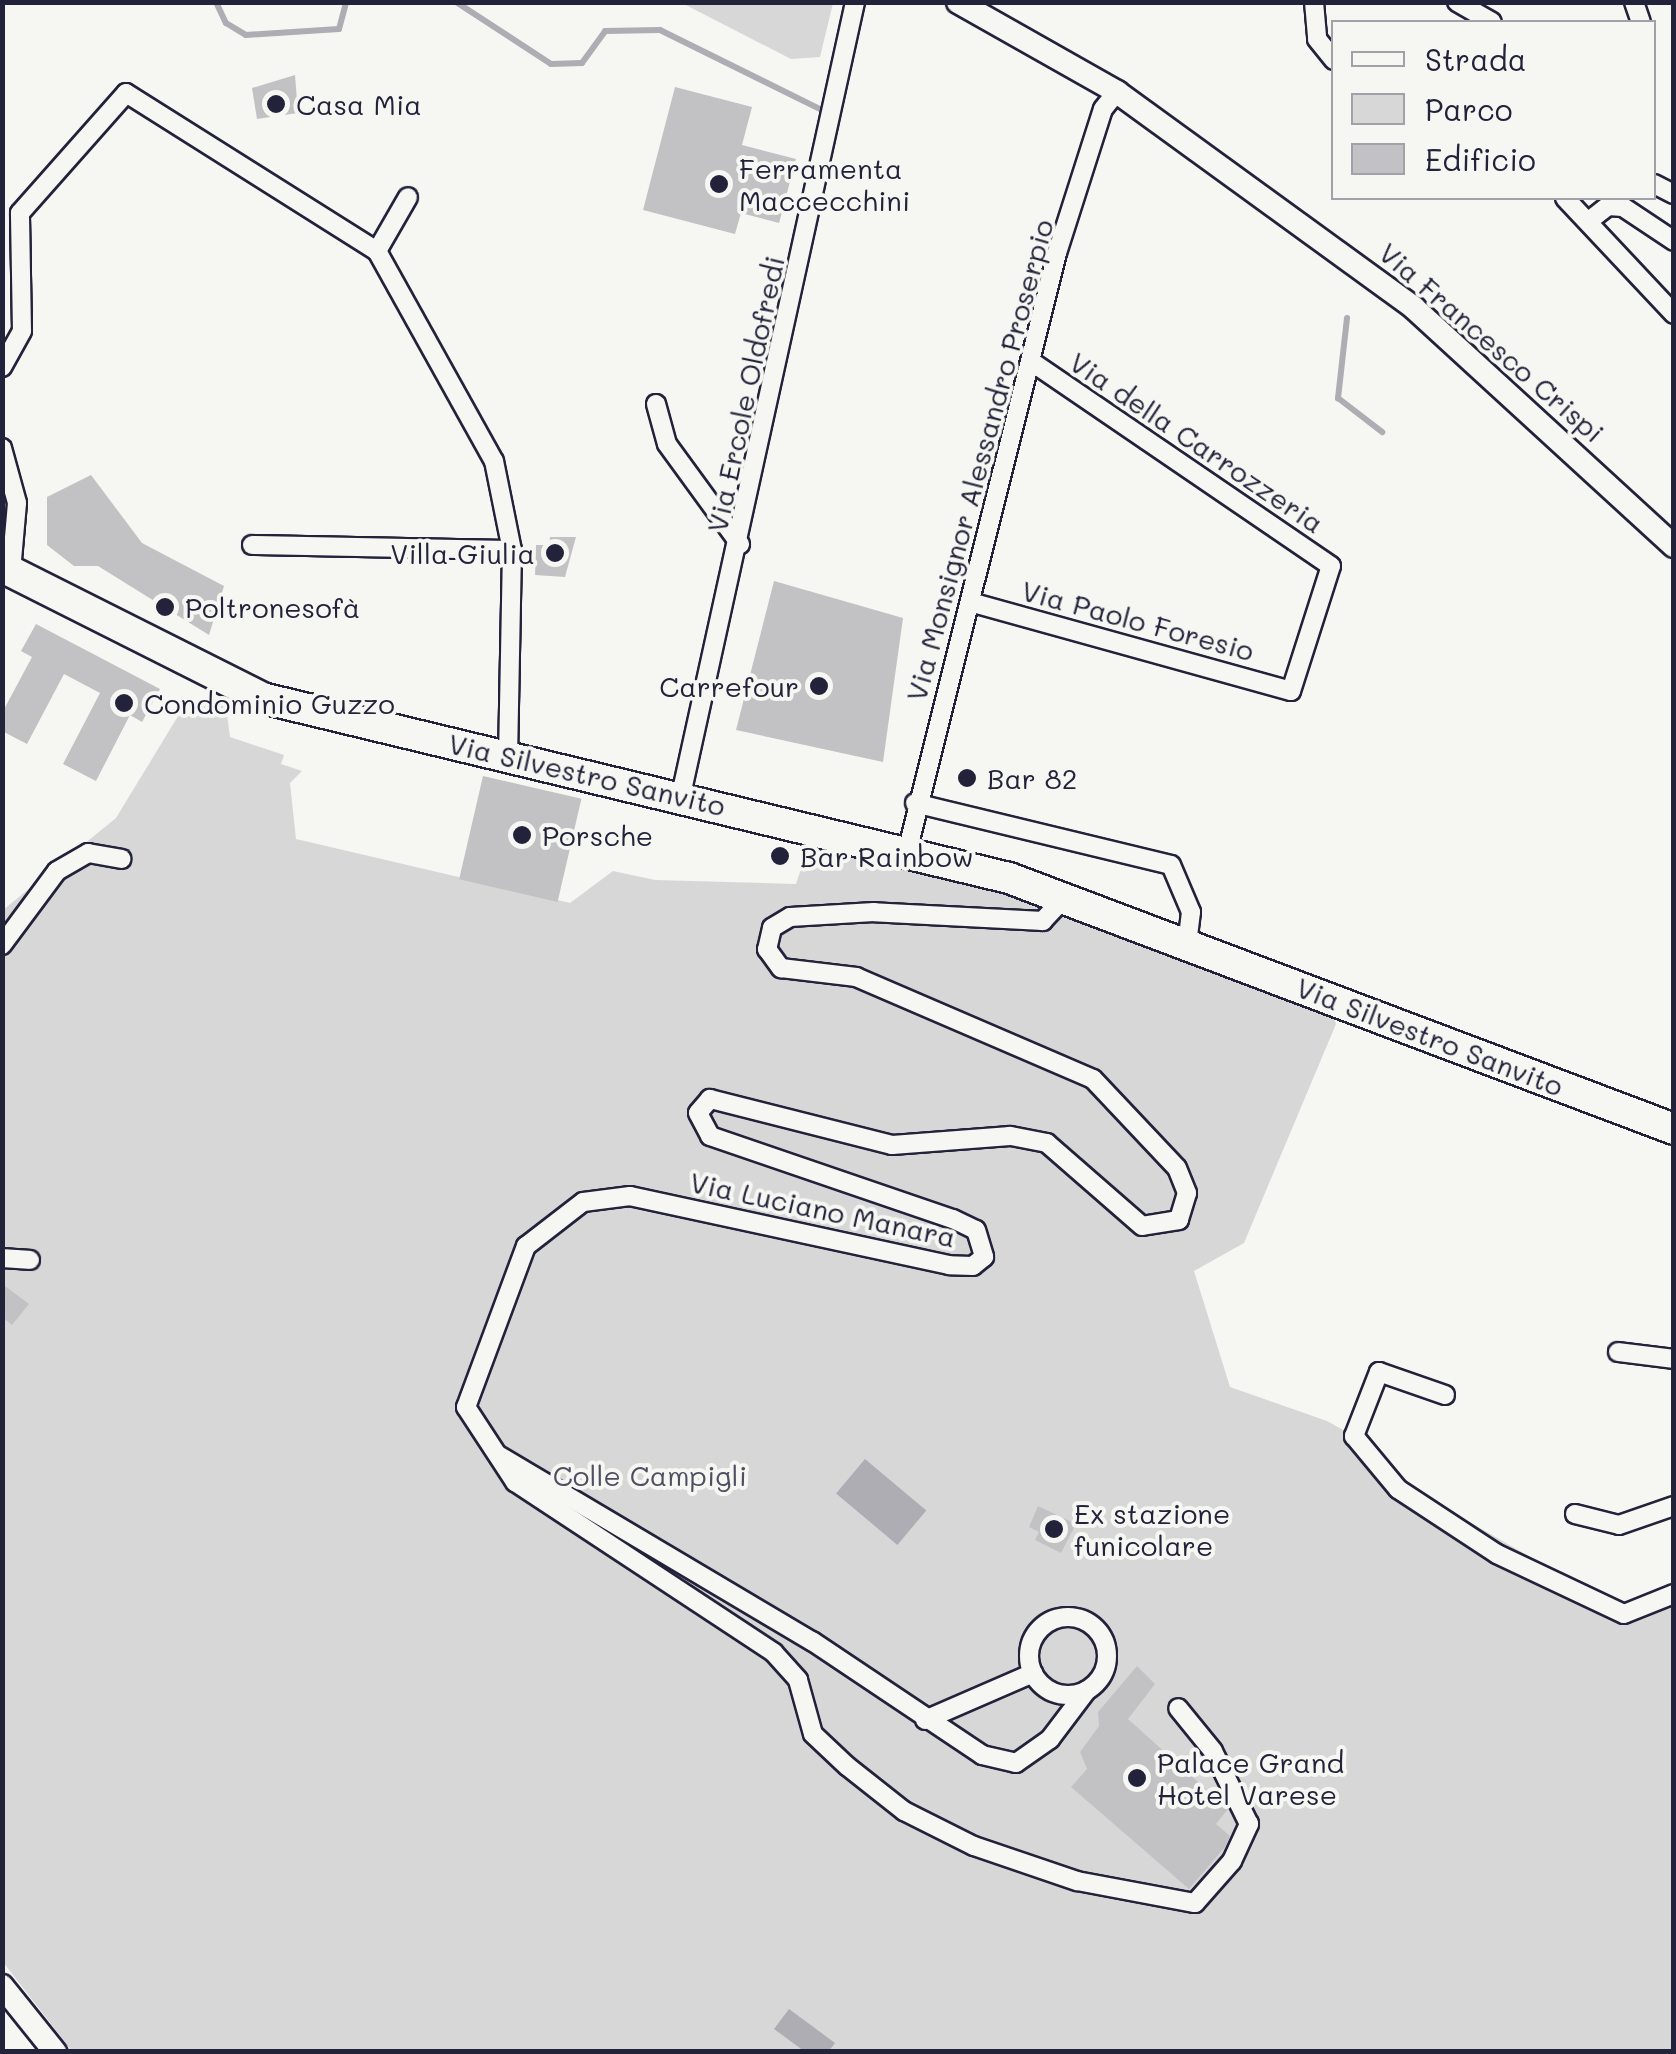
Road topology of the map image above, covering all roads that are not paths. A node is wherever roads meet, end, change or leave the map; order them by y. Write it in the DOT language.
graph roads {
  1 [pos="855,2"];
  2 [pos="958,2"];
  3 [pos="1314,2"];
  4 [pos="1457,2"];
  5 [pos="1488,20"];
  6 [pos="1331,56"];
  7 [pos="1117,92"];
  8 [pos="408,196"];
  9 [pos="1567,200"];
  10 [pos="1590,220"];
  11 [pos="1674,241"];
  12 [pos="378,250"];
  13 [pos="1674,314"];
  14 [pos="1032,362"];
  15 [pos="2,367"];
  16 [pos="656,404"];
  17 [pos="2,448"];
  18 [pos="740,544"];
  19 [pos="252,545"];
  20 [pos="1674,546"];
  21 [pos="512,550"];
  22 [pos="5,575"];
  23 [pos="970,602"];
  24 [pos="1291,691"];
  25 [pos="508,755"];
  26 [pos="682,795"];
  27 [pos="915,803"];
  28 [pos="908,848"];
  29 [pos="121,859"];
  30 [pos="1065,897"];
  31 [pos="1188,944"];
  32 [pos="2,945"];
  33 [pos="1674,1128"];
  34 [pos="2,1258"];
  35 [pos="30,1260"];
  36 [pos="1618,1352"];
  37 [pos="1674,1358"];
  38 [pos="1445,1395"];
  39 [pos="487,1448"];
  40 [pos="1674,1506"];
  41 [pos="1575,1514"];
  42 [pos="1674,1594"];
  43 [pos="1033,1673"];
  44 [pos="1087,1690"];
  45 [pos="1178,1708"];
  46 [pos="924,1720"];
  47 [pos="2,1986"];
  48 [pos="55,2052"];
  1 -- 18 [label="street, Via Ercole Oldofredi"];
  2 -- 7 [label="street, Via Francesco Crispi"];
  3 -- 6 [label="street"];
  4 -- 5 [label="street"];
  7 -- 14 [label="street, Via Monsignor Alessandro Proserpio"];
  7 -- 20 [label="street, Via Francesco Crispi"];
  8 -- 12 [label="street"];
  9 -- 10 [label="street"];
  10 -- 11 [label="street"];
  10 -- 13 [label="street"];
  12 -- 15 [label="street"];
  12 -- 21 [label="street"];
  14 -- 23 [label="street, Via Monsignor Alessandro Proserpio"];
  14 -- 24 [label="street, Via della Carrozzeria"];
  16 -- 18 [label="street"];
  17 -- 22 [label="street"];
  18 -- 26 [label="street, Via Ercole Oldofredi"];
  19 -- 21 [label="street"];
  21 -- 25 [label="street"];
  22 -- 25 [label="main road, Via Silvestro Sanvito"];
  23 -- 24 [label="street, Via Paolo Foresio"];
  23 -- 27 [label="street, Via Monsignor Alessandro Proserpio"];
  25 -- 26 [label="main road, Via Silvestro Sanvito"];
  26 -- 28 [label="main road, Via Silvestro Sanvito"];
  27 -- 28 [label="street, Via Monsignor Alessandro Proserpio"];
  27 -- 31 [label="street"];
  28 -- 30 [label="main road, Via Silvestro Sanvito"];
  29 -- 32 [label="street"];
  30 -- 31 [label="main road, Via Silvestro Sanvito"];
  30 -- 39 [label="street, Via Luciano Manara"];
  31 -- 33 [label="main road, Via Silvestro Sanvito"];
  34 -- 35 [label="street"];
  36 -- 37 [label="street"];
  38 -- 42 [label="street"];
  39 -- 45 [label="street, Via Luciano Manara"];
  39 -- 46 [label="street"];
  40 -- 41 [label="street"];
  43 -- 44 [label="street"];
  43 -- 44 [label="street"];
  43 -- 46 [label="street"];
  44 -- 46 [label="street"];
  47 -- 48 [label="street"];
}
